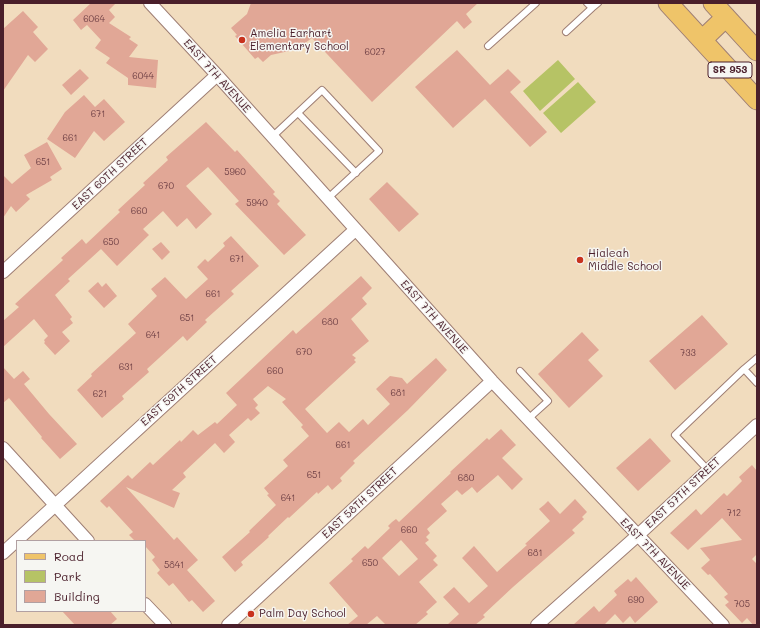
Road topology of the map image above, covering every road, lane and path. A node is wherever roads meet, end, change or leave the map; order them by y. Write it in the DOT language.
graph roads {
  1 [pos="536,3"];
  2 [pos="587,3"];
  3 [pos="598,3"];
  4 [pos="668,3"];
  5 [pos="713,3"];
  6 [pos="156,6"];
  7 [pos="592,8"];
  8 [pos="726,17"];
  9 [pos="566,32"];
  10 [pos="702,40"];
  11 [pos="488,46"];
  12 [pos="757,51"];
  13 [pos="217,75"];
  14 [pos="757,100"];
  15 [pos="298,113"];
  16 [pos="272,137"];
  17 [pos="356,173"];
  18 [pos="328,199"];
  19 [pos="355,230"];
  20 [pos="3,272"];
  21 [pos="757,358"];
  22 [pos="744,369"];
  23 [pos="520,371"];
  24 [pos="492,381"];
  25 [pos="757,383"];
  26 [pos="528,419"];
  27 [pos="757,425"];
  28 [pos="3,448"];
  29 [pos="708,470"];
  30 [pos="55,505"];
  31 [pos="638,536"];
  32 [pos="17,540"];
  33 [pos="87,540"];
  34 [pos="16,541"];
  35 [pos="3,553"];
  36 [pos="146,605"];
  37 [pos="165,625"];
  38 [pos="228,625"];
  39 [pos="537,625"];
  40 [pos="723,625"];
  1 -- 11 [label="lane"];
  2 -- 7 [label="lane"];
  3 -- 7 [label="lane"];
  4 -- 10 [label="main road, SR 953"];
  5 -- 8 [label="main road, SR 953"];
  6 -- 13 [label="street, EAST 7TH AVENUE"];
  7 -- 9 [label="lane"];
  8 -- 10 [label="main road"];
  8 -- 12 [label="main road, SR 953"];
  10 -- 14 [label="main road, SR 953"];
  13 -- 16 [label="street, EAST 7TH AVENUE"];
  13 -- 20 [label="street, EAST 60TH STREET"];
  15 -- 16 [label="lane"];
  15 -- 17 [label="lane"];
  15 -- 17 [label="lane"];
  16 -- 18 [label="street, EAST 7TH AVENUE"];
  17 -- 18 [label="lane"];
  18 -- 19 [label="street, EAST 7TH AVENUE"];
  19 -- 24 [label="street, EAST 7TH AVENUE"];
  19 -- 30 [label="street, EAST 59TH STREET"];
  21 -- 22 [label="lane"];
  22 -- 25 [label="lane"];
  22 -- 29 [label="lane"];
  23 -- 26 [label="lane"];
  24 -- 26 [label="street, EAST 7TH AVENUE"];
  24 -- 38 [label="street, EAST 58TH STREET"];
  26 -- 31 [label="street, EAST 7TH AVENUE"];
  27 -- 29 [label="street, EAST 57TH STREET"];
  28 -- 30 [label="street"];
  29 -- 31 [label="street, EAST 57TH STREET"];
  30 -- 32 [label="street, EAST 59TH STREET"];
  30 -- 33 [label="street"];
  31 -- 39 [label="street, EAST 57TH STREET"];
  31 -- 40 [label="street, EAST 7TH AVENUE"];
  34 -- 35 [label="street, EAST 59TH STREET"];
  36 -- 37 [label="street"];
}
